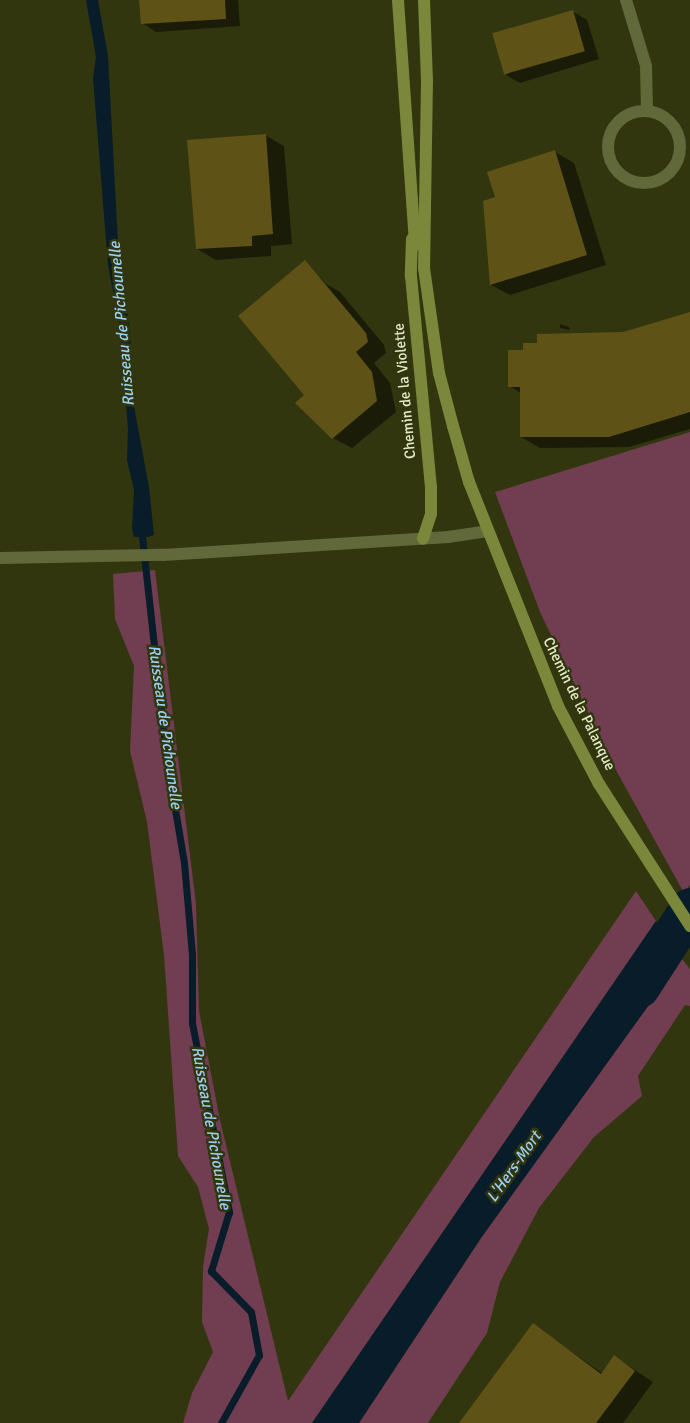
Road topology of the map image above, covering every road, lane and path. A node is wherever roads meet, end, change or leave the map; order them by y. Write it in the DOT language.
graph roads {
  1 [pos="398,0"];
  2 [pos="424,0"];
  3 [pos="626,0"];
  4 [pos="647,110"];
  5 [pos="684,159"];
  6 [pos="412,239"];
  7 [pos="424,268"];
  8 [pos="469,482"];
  9 [pos="488,531"];
  10 [pos="423,539"];
  11 [pos="0,558"];
  12 [pos="690,926"];
  1 -- 6 [label="street, Chemin de la Violette"];
  2 -- 7 [label="street, Chemin de la Violette"];
  3 -- 4 [label="street"];
  4 -- 5 [label="street"];
  4 -- 5 [label="street"];
  6 -- 7 [label="street, Chemin de la Violette"];
  6 -- 10 [label="street, Chemin de la Violette"];
  7 -- 8 [label="street, Chemin de la Violette"];
  8 -- 9 [label="street, Chemin de la Palanque"];
  9 -- 10 [label="street"];
  9 -- 12 [label="street, Chemin de la Palanque"];
  10 -- 11 [label="street"];
}
